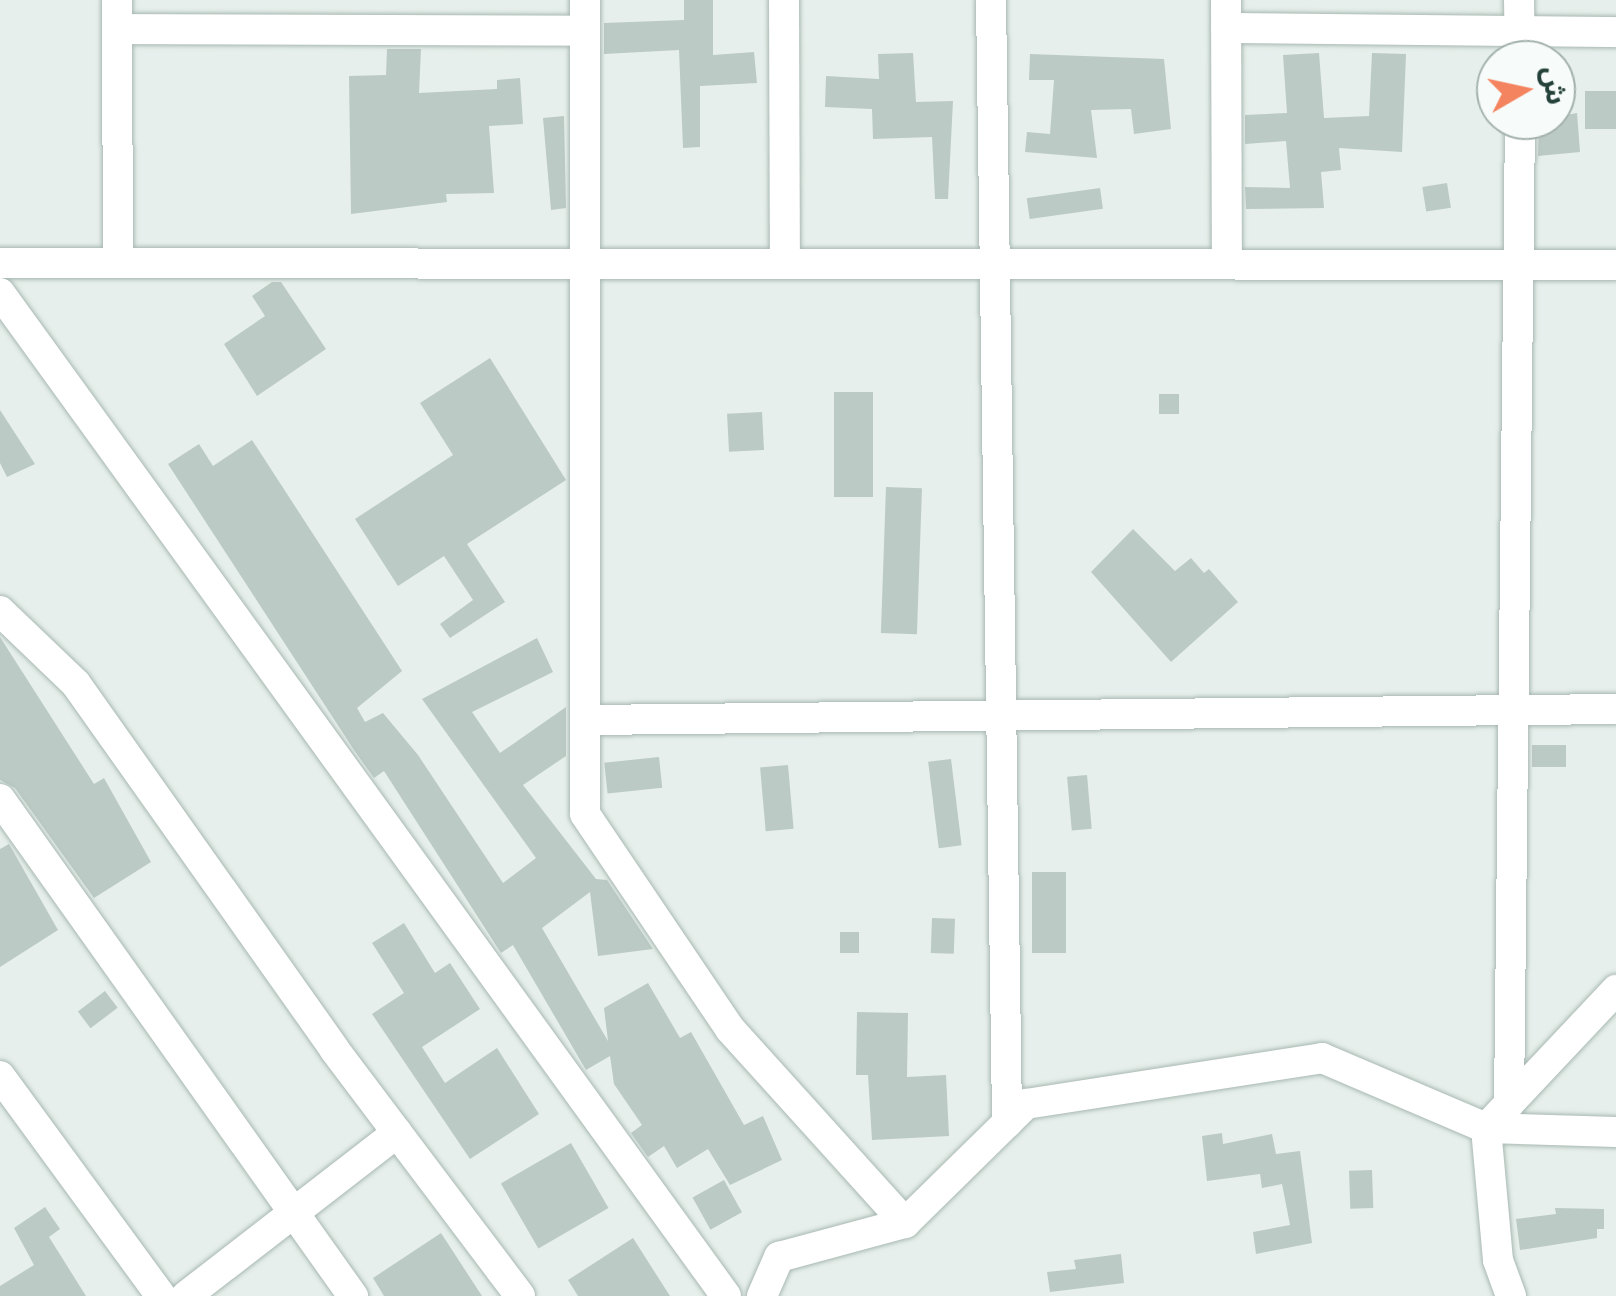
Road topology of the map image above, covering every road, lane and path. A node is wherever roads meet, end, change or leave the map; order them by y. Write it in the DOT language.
graph roads {
  1 [pos="585,0"];
  2 [pos="784,0"];
  3 [pos="991,0"];
  4 [pos="1226,14"];
  5 [pos="117,15"];
  6 [pos="305,15"];
  7 [pos="1520,30"];
  8 [pos="585,31"];
  9 [pos="1616,32"];
  10 [pos="1520,140"];
  11 [pos="0,263"];
  12 [pos="118,263"];
  13 [pos="585,264"];
  14 [pos="785,264"];
  15 [pos="992,264"];
  16 [pos="1227,264"];
  17 [pos="1520,265"];
  18 [pos="1616,265"];
  19 [pos="0,293"];
  20 [pos="0,611"];
  21 [pos="1514,706"];
  22 [pos="1616,709"];
  23 [pos="999,713"];
  24 [pos="585,720"];
  25 [pos="0,799"];
  26 [pos="1616,990"];
  27 [pos="0,1076"];
  28 [pos="1509,1104"];
  29 [pos="1008,1123"];
  30 [pos="1486,1128"];
  31 [pos="1616,1132"];
  32 [pos="397,1133"];
  33 [pos="294,1213"];
  34 [pos="905,1223"];
  35 [pos="161,1296"];
  36 [pos="186,1296"];
  37 [pos="353,1296"];
  38 [pos="520,1296"];
  39 [pos="726,1296"];
  40 [pos="762,1296"];
  41 [pos="1511,1296"];
  1 -- 8 [label="street"];
  2 -- 14 [label="street"];
  3 -- 15 [label="street"];
  4 -- 7 [label="street"];
  4 -- 16 [label="street"];
  5 -- 6 [label="street"];
  5 -- 12 [label="street"];
  6 -- 8 [label="street"];
  7 -- 9 [label="street"];
  8 -- 13 [label="street"];
  10 -- 17 [label="street"];
  11 -- 12 [label="street"];
  12 -- 13 [label="street"];
  13 -- 14 [label="street"];
  13 -- 24 [label="street"];
  14 -- 15 [label="street"];
  15 -- 16 [label="street"];
  15 -- 23 [label="street"];
  16 -- 17 [label="street"];
  17 -- 18 [label="street"];
  17 -- 21 [label="street"];
  19 -- 39 [label="street"];
  20 -- 32 [label="street"];
  21 -- 22 [label="street"];
  21 -- 23 [label="street"];
  21 -- 28 [label="street"];
  23 -- 24 [label="street"];
  23 -- 29 [label="street"];
  24 -- 34 [label="street"];
  25 -- 33 [label="street"];
  26 -- 28 [label="street"];
  27 -- 35 [label="street"];
  28 -- 30 [label="street"];
  29 -- 30 [label="street"];
  29 -- 34 [label="street"];
  30 -- 31 [label="street"];
  30 -- 41 [label="street"];
  32 -- 33 [label="street"];
  32 -- 38 [label="street"];
  33 -- 36 [label="street"];
  33 -- 37 [label="street"];
  34 -- 40 [label="street"];
}
